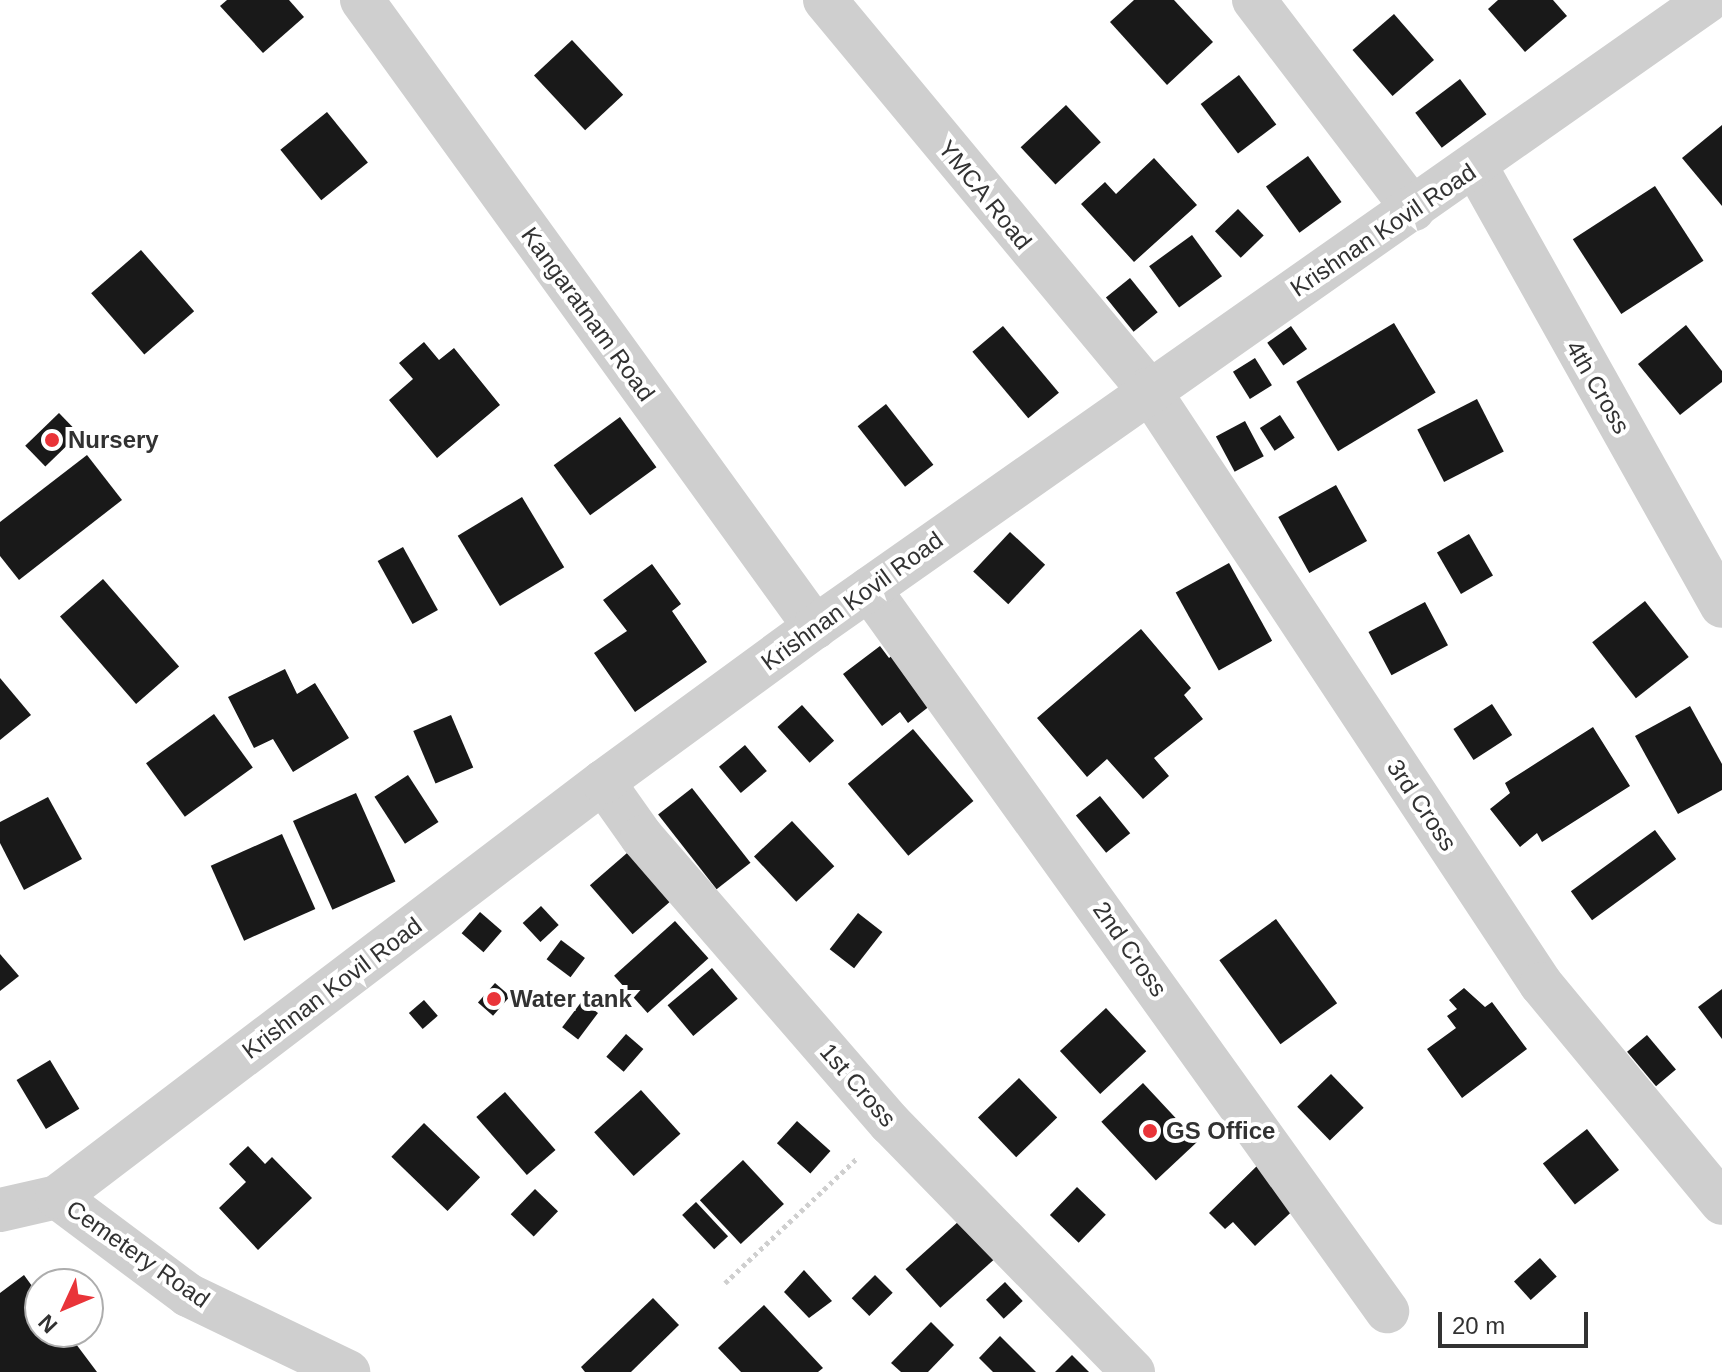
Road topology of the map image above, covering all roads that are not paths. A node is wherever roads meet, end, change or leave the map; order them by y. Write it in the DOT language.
graph roads {
  1 [pos="362,0"];
  2 [pos="825,0"];
  3 [pos="1254,0"];
  4 [pos="1708,0"];
  5 [pos="1476,167"];
  6 [pos="1413,209"];
  7 [pos="1148,389"];
  8 [pos="869,589"];
  9 [pos="1722,606"];
  10 [pos="815,627"];
  11 [pos="603,782"];
  12 [pos="57,1197"];
  13 [pos="1722,1203"];
  14 [pos="2,1205"];
  15 [pos="1387,1311"];
  16 [pos="348,1372"];
  17 [pos="1133,1372"];
  1 -- 10 [label="street, Kangaratnam Road"];
  2 -- 7 [label="street, YMCA Road"];
  3 -- 6 [label="street"];
  4 -- 5 [label="street, Krishnan Kovil Road"];
  5 -- 6 [label="street, Krishnan Kovil Road"];
  5 -- 9 [label="street, 4th Cross"];
  6 -- 7 [label="street, Krishnan Kovil Road"];
  7 -- 8 [label="street, Krishnan Kovil Road"];
  7 -- 13 [label="street, 3rd Cross"];
  8 -- 10 [label="street, Krishnan Kovil Road"];
  8 -- 15 [label="street, 2nd Cross"];
  10 -- 11 [label="street, Krishnan Kovil Road"];
  11 -- 12 [label="street, Krishnan Kovil Road"];
  11 -- 17 [label="street, 1st Cross"];
  12 -- 14 [label="street, Krishnan Kovil Road"];
  12 -- 16 [label="street, Cemetery Road"];
}
